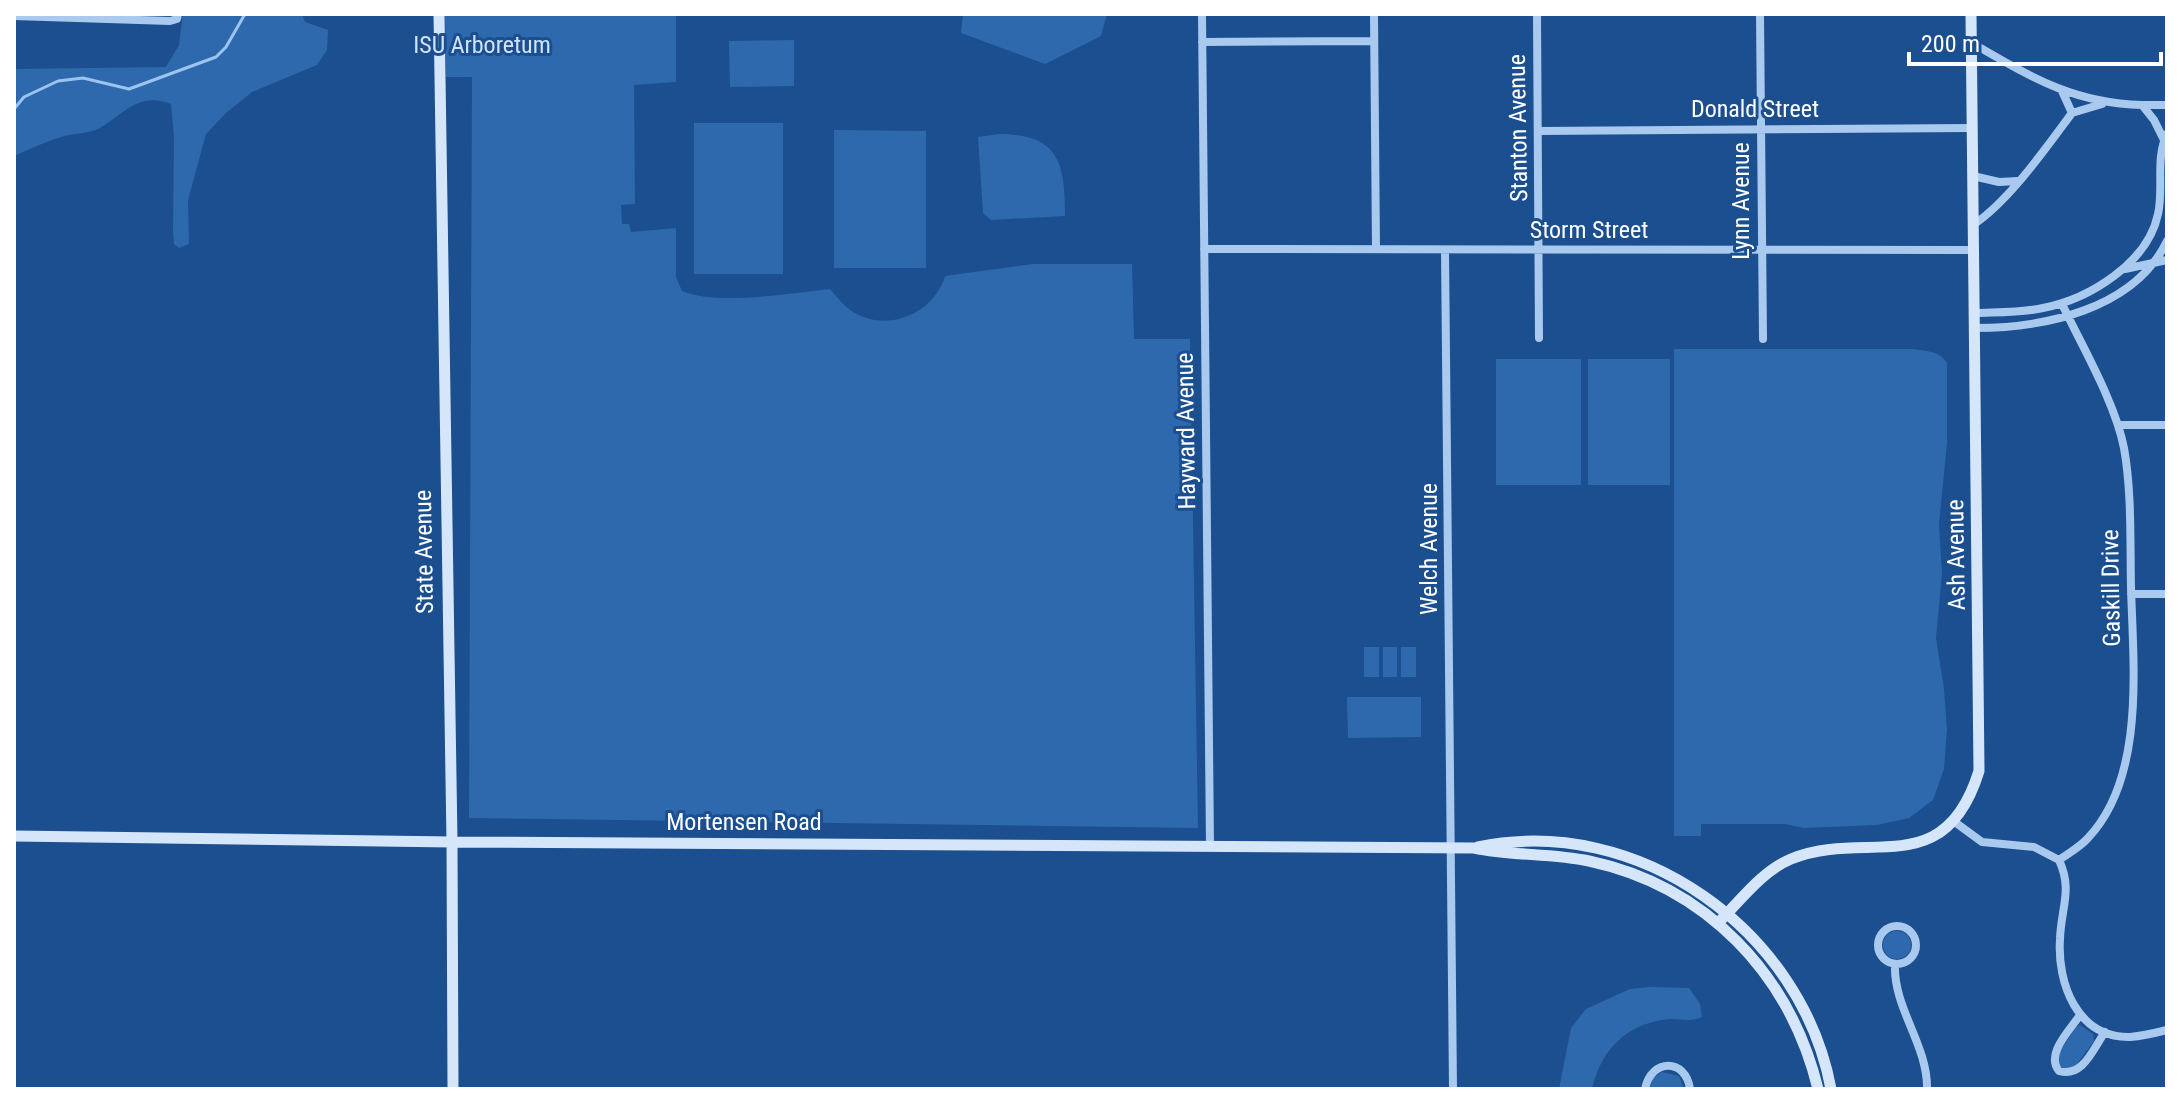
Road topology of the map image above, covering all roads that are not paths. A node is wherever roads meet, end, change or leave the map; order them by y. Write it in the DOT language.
graph roads {
  1 [pos="439,14"];
  2 [pos="1202,14"];
  3 [pos="1374,14"];
  4 [pos="1537,14"];
  5 [pos="1760,14"];
  6 [pos="1971,14"];
  7 [pos="14,16"];
  8 [pos="178,16"];
  9 [pos="1374,41"];
  10 [pos="1202,42"];
  11 [pos="1972,43"];
  12 [pos="2062,91"];
  13 [pos="2106,103"];
  14 [pos="2142,105"];
  15 [pos="2167,105"];
  16 [pos="2072,113"];
  17 [pos="1972,128"];
  18 [pos="1761,129"];
  19 [pos="1538,131"];
  20 [pos="2166,137"];
  21 [pos="1973,176"];
  22 [pos="2018,181"];
  23 [pos="1973,225"];
  24 [pos="2167,241"];
  25 [pos="1204,249"];
  26 [pos="1376,249"];
  27 [pos="1445,250"];
  28 [pos="1539,250"];
  29 [pos="1762,250"];
  30 [pos="1973,250"];
  31 [pos="2167,260"];
  32 [pos="2153,262"];
  33 [pos="2120,270"];
  34 [pos="2062,304"];
  35 [pos="1974,313"];
  36 [pos="2068,317"];
  37 [pos="1975,328"];
  38 [pos="1539,338"];
  39 [pos="1763,339"];
  40 [pos="2118,425"];
  41 [pos="2167,425"];
  42 [pos="2131,594"];
  43 [pos="2167,594"];
  44 [pos="1952,820"];
  45 [pos="14,836"];
  46 [pos="452,842"];
  47 [pos="1210,847"];
  48 [pos="1451,848"];
  49 [pos="1474,848"];
  50 [pos="2059,860"];
  51 [pos="1728,913"];
  52 [pos="1718,923"];
  53 [pos="1895,964"];
  54 [pos="2080,1015"];
  55 [pos="2167,1030"];
  56 [pos="2105,1032"];
  57 [pos="453,1089"];
  58 [pos="1453,1089"];
  59 [pos="1645,1089"];
  60 [pos="1690,1089"];
  61 [pos="1818,1089"];
  62 [pos="1831,1089"];
  63 [pos="1927,1089"];
  1 -- 46 [label="street, State Avenue"];
  2 -- 10 [label="street, Hayward Avenue"];
  3 -- 9 [label="street"];
  4 -- 19 [label="street, Stanton Avenue"];
  5 -- 18 [label="street, Lynn Avenue"];
  6 -- 11 [label="street, Ash Avenue"];
  7 -- 8 [label="street"];
  9 -- 10 [label="street"];
  9 -- 26 [label="street"];
  10 -- 25 [label="street, Hayward Avenue"];
  11 -- 12 [label="street"];
  11 -- 17 [label="street, Ash Avenue"];
  12 -- 13 [label="street"];
  12 -- 16 [label="street"];
  13 -- 14 [label="street"];
  13 -- 16 [label="street"];
  14 -- 15 [label="street"];
  14 -- 20 [label="street"];
  16 -- 22 [label="street"];
  17 -- 18 [label="street, Donald Street"];
  17 -- 21 [label="street, Ash Avenue"];
  18 -- 19 [label="street, Donald Street"];
  18 -- 29 [label="street, Lynn Avenue"];
  19 -- 28 [label="street, Stanton Avenue"];
  20 -- 33 [label="street"];
  21 -- 22 [label="street"];
  21 -- 23 [label="street, Ash Avenue"];
  22 -- 23 [label="street"];
  23 -- 30 [label="street, Ash Avenue"];
  24 -- 32 [label="street"];
  25 -- 26 [label="street, Storm Street"];
  25 -- 47 [label="street, Hayward Avenue"];
  26 -- 27 [label="street, Storm Street"];
  27 -- 28 [label="street, Storm Street"];
  27 -- 48 [label="street, Welch Avenue"];
  28 -- 29 [label="street, Storm Street"];
  28 -- 38 [label="street, Stanton Avenue"];
  29 -- 30 [label="street, Storm Street"];
  29 -- 39 [label="street, Lynn Avenue"];
  30 -- 35 [label="street, Ash Avenue"];
  31 -- 32 [label="street"];
  32 -- 33 [label="street"];
  32 -- 36 [label="street"];
  33 -- 34 [label="street"];
  34 -- 35 [label="street"];
  34 -- 36 [label="street, Gaskill Drive"];
  35 -- 37 [label="street, Ash Avenue"];
  36 -- 37 [label="street"];
  36 -- 40 [label="street, Gaskill Drive"];
  37 -- 44 [label="street, Ash Avenue"];
  40 -- 41 [label="street"];
  40 -- 42 [label="street, Gaskill Drive"];
  42 -- 43 [label="street"];
  42 -- 50 [label="street, Gaskill Drive"];
  44 -- 50 [label="street"];
  44 -- 51 [label="street, Ash Avenue"];
  45 -- 46 [label="street, Mortensen Road"];
  46 -- 47 [label="street, Mortensen Road"];
  46 -- 57 [label="street, State Avenue"];
  47 -- 48 [label="street, Mortensen Road"];
  48 -- 49 [label="street, Mortensen Road"];
  48 -- 58 [label="street, Welch Avenue"];
  49 -- 51 [label="street, Mortensen Road"];
  49 -- 52 [label="street, Mortensen Road"];
  50 -- 54 [label="street"];
  51 -- 52 [label="street, Ash Avenue"];
  51 -- 62 [label="street, Mortensen Road"];
  52 -- 61 [label="street, Mortensen Road"];
  53 -- 53 [label="street"];
  53 -- 63 [label="street"];
  54 -- 56 [label="street"];
  54 -- 56 [label="street"];
  55 -- 56 [label="street"];
  59 -- 60 [label="street"];
}
